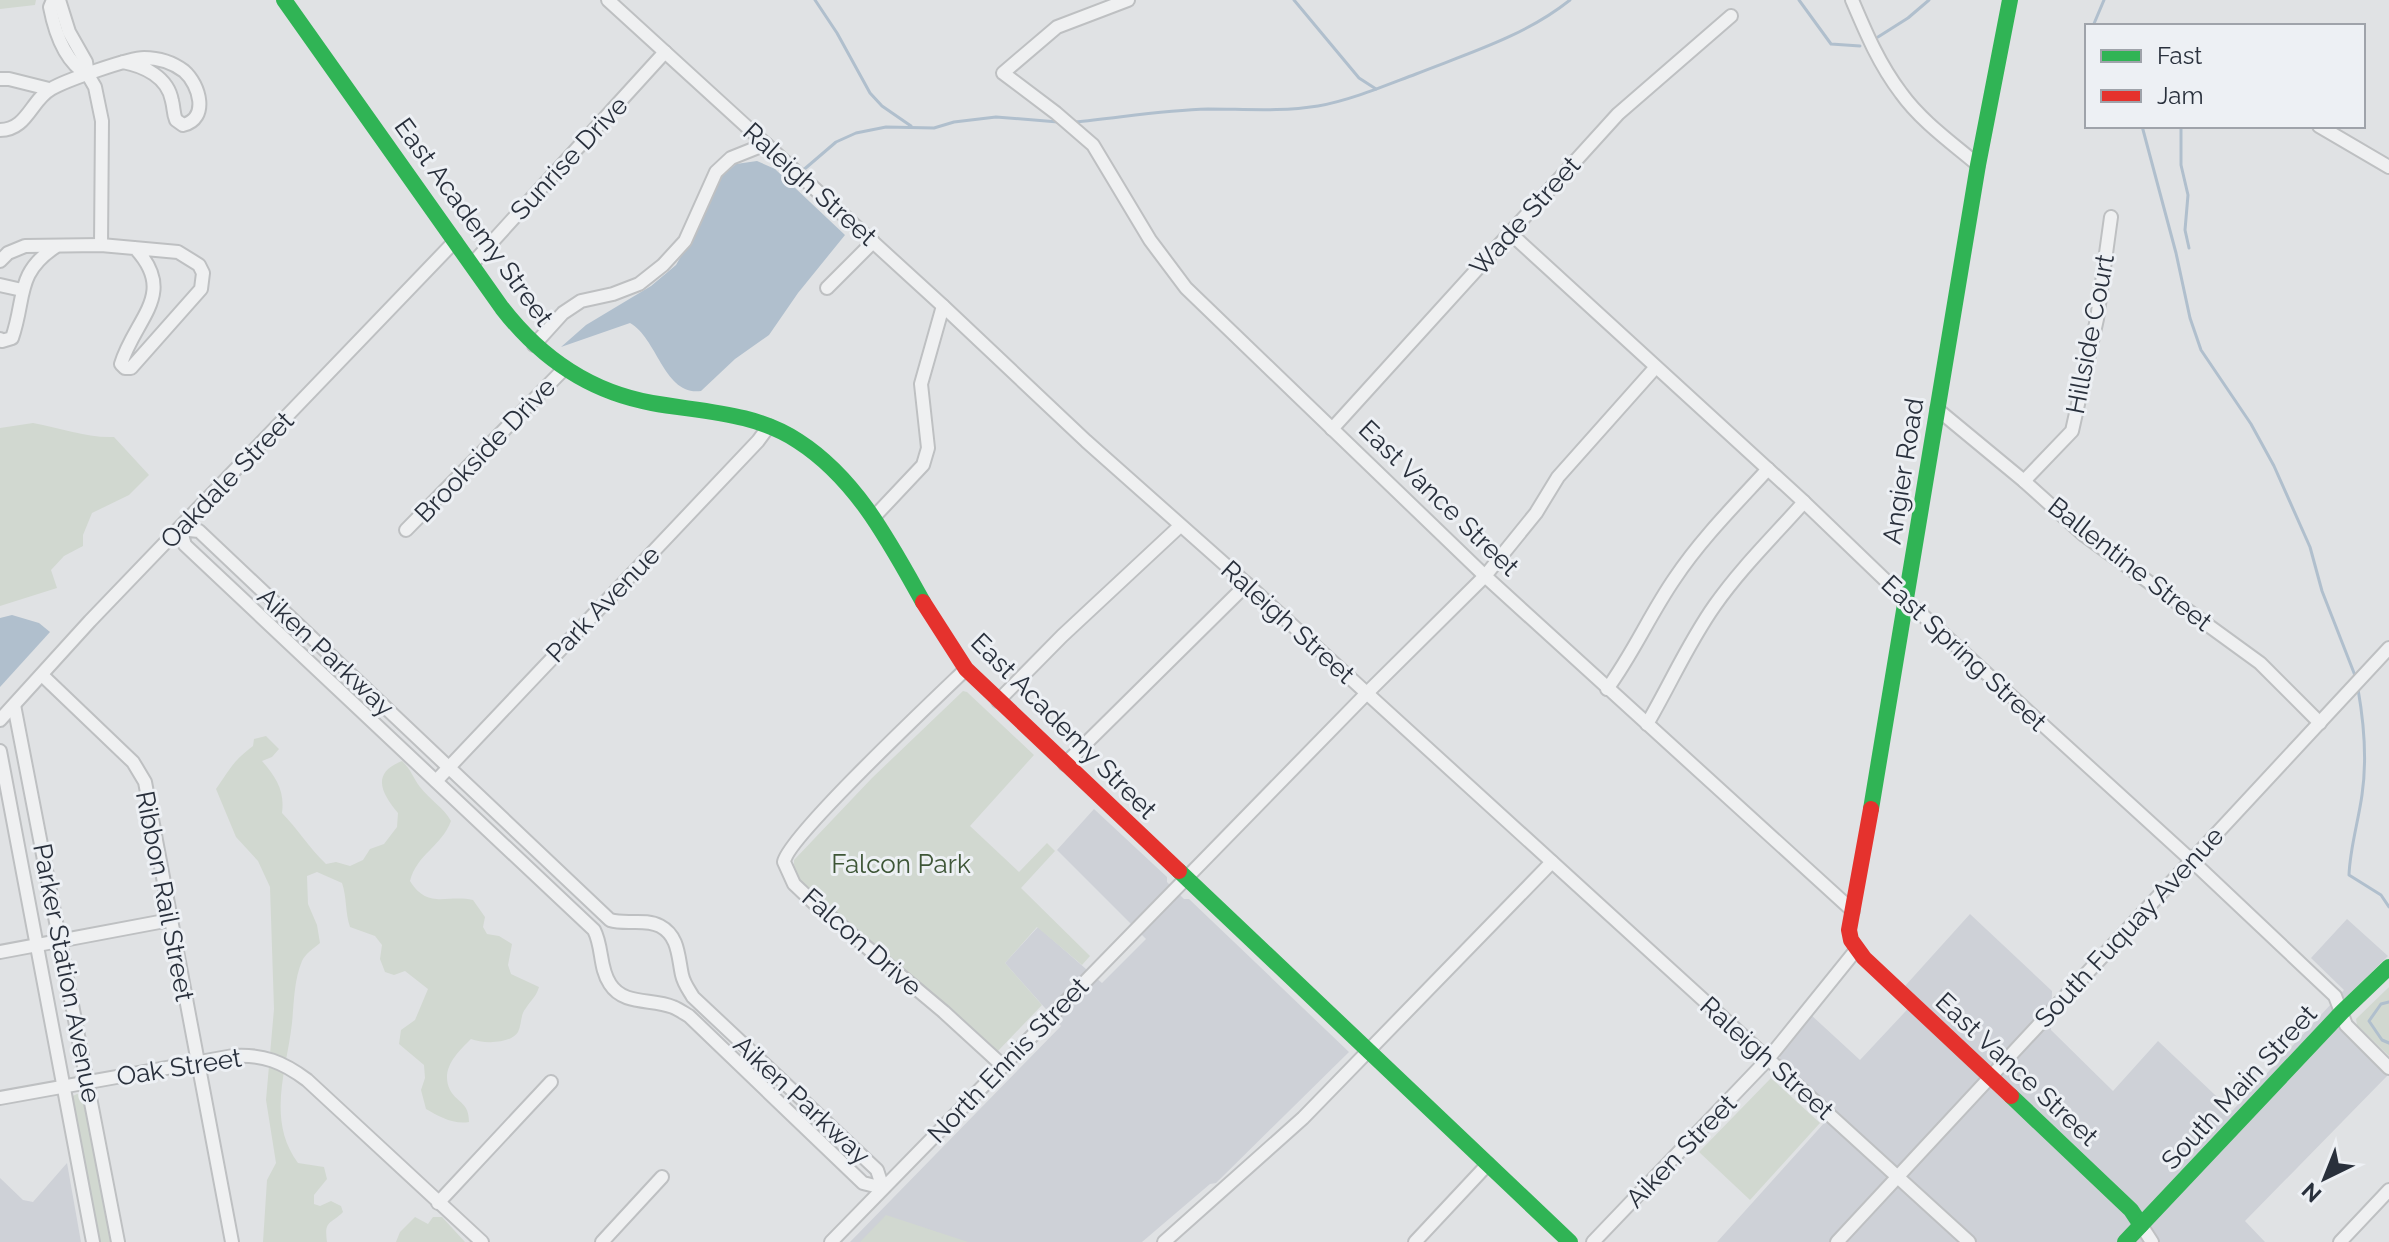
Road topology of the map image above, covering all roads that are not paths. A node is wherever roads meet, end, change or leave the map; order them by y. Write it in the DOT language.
graph roads {
  1 [pos="53,0"];
  2 [pos="59,0"];
  3 [pos="284,0"];
  4 [pos="608,0"];
  5 [pos="1128,0"];
  6 [pos="1852,0"];
  7 [pos="2010,0"];
  8 [pos="1731,16"];
  9 [pos="665,52"];
  10 [pos="123,62"];
  11 [pos="88,75"];
  12 [pos="0,79"];
  13 [pos="49,89"];
  14 [pos="2322,128"];
  15 [pos="0,130"];
  16 [pos="766,144"];
  17 [pos="1978,165"];
  18 [pos="2389,167"];
  19 [pos="2111,217"];
  20 [pos="1510,233"];
  21 [pos="455,241"];
  22 [pos="873,242"];
  23 [pos="101,245"];
  24 [pos="55,247"];
  25 [pos="135,248"];
  26 [pos="0,261"];
  27 [pos="472,264"];
  28 [pos="0,285"];
  29 [pos="827,288"];
  30 [pos="22,290"];
  31 [pos="943,306"];
  32 [pos="148,312"];
  33 [pos="170,327"];
  34 [pos="0,339"];
  35 [pos="534,345"];
  36 [pos="1655,368"];
  37 [pos="563,370"];
  38 [pos="1937,409"];
  39 [pos="769,426"];
  40 [pos="1332,429"];
  41 [pos="1768,469"];
  42 [pos="2024,481"];
  43 [pos="1804,502"];
  44 [pos="874,517"];
  45 [pos="1180,526"];
  46 [pos="180,529"];
  47 [pos="406,530"];
  48 [pos="1485,576"];
  49 [pos="1247,584"];
  50 [pos="1907,601"];
  51 [pos="2389,648"];
  52 [pos="966,669"];
  53 [pos="42,675"];
  54 [pos="1607,689"];
  55 [pos="1367,693"];
  56 [pos="998,701"];
  57 [pos="14,705"];
  58 [pos="0,720"];
  59 [pos="2320,723"];
  60 [pos="1647,724"];
  61 [pos="0,751"];
  62 [pos="1065,764"];
  63 [pos="450,766"];
  64 [pos="436,781"];
  65 [pos="2191,860"];
  66 [pos="1552,862"];
  67 [pos="1186,879"];
  68 [pos="1853,911"];
  69 [pos="607,917"];
  70 [pos="170,920"];
  71 [pos="594,930"];
  72 [pos="60,940"];
  73 [pos="37,945"];
  74 [pos="1856,950"];
  75 [pos="0,952"];
  76 [pos="2389,967"];
  77 [pos="694,998"];
  78 [pos="682,1012"];
  79 [pos="2342,1012"];
  80 [pos="1369,1052"];
  81 [pos="1768,1059"];
  82 [pos="197,1062"];
  83 [pos="1003,1066"];
  84 [pos="2389,1068"];
  85 [pos="1991,1076"];
  86 [pos="88,1082"];
  87 [pos="551,1082"];
  88 [pos="64,1087"];
  89 [pos="0,1098"];
  90 [pos="1488,1164"];
  91 [pos="662,1177"];
  92 [pos="1897,1177"];
  93 [pos="883,1188"];
  94 [pos="2389,1190"];
  95 [pos="438,1203"];
  96 [pos="2141,1225"];
  97 [pos="93,1242"];
  98 [pos="118,1242"];
  99 [pos="232,1242"];
  100 [pos="482,1242"];
  101 [pos="602,1242"];
  102 [pos="831,1242"];
  103 [pos="1164,1242"];
  104 [pos="1415,1242"];
  105 [pos="1570,1242"];
  106 [pos="1593,1242"];
  107 [pos="1837,1242"];
  108 [pos="1969,1242"];
  109 [pos="2125,1242"];
  110 [pos="2152,1242"];
  111 [pos="2340,1242"];
  1 -- 11 [label="street"];
  2 -- 11 [label="street"];
  3 -- 21 [label="street, East Academy Street"];
  4 -- 9 [label="street, Raleigh Street"];
  5 -- 40 [label="street, East Vance Street"];
  6 -- 17 [label="street"];
  7 -- 17 [label="street, Angier Road"];
  8 -- 20 [label="street, Wade Street"];
  9 -- 16 [label="street, Raleigh Street"];
  9 -- 27 [label="street, Sunrise Drive"];
  10 -- 10 [label="street"];
  10 -- 11 [label="street"];
  11 -- 13 [label="street"];
  11 -- 23 [label="street"];
  12 -- 13 [label="street"];
  13 -- 15 [label="street"];
  14 -- 18 [label="street"];
  16 -- 22 [label="street, Raleigh Street"];
  16 -- 35 [label="street"];
  17 -- 38 [label="street, Angier Road"];
  19 -- 42 [label="street, Hillside Court"];
  20 -- 36 [label="street, East Spring Street"];
  20 -- 40 [label="street, Wade Street"];
  21 -- 27 [label="street, East Academy Street"];
  21 -- 46 [label="street, Oakdale Street"];
  22 -- 29 [label="street"];
  22 -- 31 [label="street, Raleigh Street"];
  23 -- 24 [label="street"];
  23 -- 25 [label="street"];
  24 -- 26 [label="street"];
  24 -- 30 [label="street"];
  25 -- 32 [label="street"];
  25 -- 33 [label="street"];
  27 -- 35 [label="street, East Academy Street"];
  28 -- 30 [label="street"];
  30 -- 34 [label="street"];
  31 -- 44 [label="street"];
  31 -- 45 [label="street, Raleigh Street"];
  32 -- 33 [label="street"];
  32 -- 33 [label="street"];
  35 -- 37 [label="street, East Academy Street"];
  36 -- 41 [label="street, East Spring Street"];
  36 -- 48 [label="street, North Ennis Street"];
  37 -- 39 [label="street, East Academy Street"];
  37 -- 47 [label="street, Brookside Drive"];
  38 -- 42 [label="street, Ballentine Street"];
  38 -- 50 [label="street, Angier Road"];
  39 -- 44 [label="street, East Academy Street"];
  39 -- 63 [label="street, Park Avenue"];
  40 -- 48 [label="street, East Vance Street"];
  41 -- 43 [label="street, East Spring Street"];
  41 -- 54 [label="street"];
  42 -- 59 [label="street, Ballentine Street"];
  43 -- 50 [label="street, East Spring Street"];
  43 -- 60 [label="street"];
  44 -- 52 [label="street, East Academy Street"];
  45 -- 49 [label="street, Raleigh Street"];
  45 -- 56 [label="street"];
  46 -- 53 [label="street, Oakdale Street"];
  46 -- 63 [label="street, Aiken Parkway"];
  46 -- 64 [label="street, Aiken Parkway"];
  48 -- 54 [label="street, East Vance Street"];
  48 -- 55 [label="street, North Ennis Street"];
  49 -- 55 [label="street, Raleigh Street"];
  49 -- 62 [label="street"];
  50 -- 65 [label="street, East Spring Street"];
  50 -- 68 [label="street, Angier Road"];
  51 -- 59 [label="street, South Fuquay Avenue"];
  52 -- 56 [label="street, East Academy Street"];
  52 -- 83 [label="street, Falcon Drive"];
  53 -- 57 [label="street, Oakdale Street"];
  53 -- 70 [label="street, Ribbon Rail Street"];
  54 -- 60 [label="street, East Vance Street"];
  55 -- 66 [label="street, Raleigh Street"];
  55 -- 67 [label="street, North Ennis Street"];
  56 -- 62 [label="street, East Academy Street"];
  57 -- 58 [label="street, Oakdale Street"];
  57 -- 72 [label="street, Parker Station Avenue"];
  59 -- 65 [label="street, South Fuquay Avenue"];
  60 -- 68 [label="street, East Vance Street"];
  61 -- 73 [label="street, Parker Station Avenue"];
  62 -- 67 [label="street, East Academy Street"];
  63 -- 64 [label="street, Park Avenue"];
  63 -- 69 [label="street, Aiken Parkway"];
  64 -- 71 [label="street, Aiken Parkway"];
  65 -- 79 [label="street, East Spring Street"];
  65 -- 85 [label="street, South Fuquay Avenue"];
  66 -- 80 [label="street"];
  66 -- 81 [label="street, Raleigh Street"];
  67 -- 80 [label="street, East Academy Street"];
  67 -- 83 [label="street, North Ennis Street"];
  68 -- 74 [label="street, Angier Road"];
  69 -- 71 [label="street"];
  69 -- 77 [label="street, Aiken Parkway"];
  70 -- 72 [label="street"];
  70 -- 82 [label="street, Ribbon Rail Street"];
  71 -- 78 [label="street, Aiken Parkway"];
  72 -- 73 [label="street"];
  72 -- 86 [label="street, Parker Station Avenue"];
  73 -- 75 [label="street"];
  73 -- 88 [label="street, Parker Station Avenue"];
  74 -- 81 [label="street, Aiken Street"];
  74 -- 85 [label="street, East Vance Street"];
  76 -- 79 [label="street, South Main Street"];
  77 -- 78 [label="street"];
  77 -- 93 [label="street, Aiken Parkway"];
  78 -- 93 [label="street, Aiken Parkway"];
  79 -- 84 [label="street, East Spring Street"];
  79 -- 96 [label="street, South Main Street"];
  80 -- 90 [label="street, East Academy Street"];
  80 -- 103 [label="street"];
  81 -- 92 [label="street, Raleigh Street"];
  81 -- 106 [label="street, Aiken Street"];
  82 -- 86 [label="street, Oak Street"];
  82 -- 95 [label="street, Oak Street"];
  82 -- 99 [label="street, Ribbon Rail Street"];
  83 -- 93 [label="street, North Ennis Street"];
  85 -- 92 [label="street, South Fuquay Avenue"];
  85 -- 96 [label="street, East Vance Street"];
  86 -- 88 [label="street, Oak Street"];
  86 -- 98 [label="street, Parker Station Avenue"];
  87 -- 95 [label="street"];
  88 -- 89 [label="street, Oak Street"];
  88 -- 97 [label="street, Parker Station Avenue"];
  90 -- 104 [label="street"];
  90 -- 105 [label="street, East Academy Street"];
  91 -- 101 [label="street"];
  92 -- 107 [label="street, South Fuquay Avenue"];
  92 -- 108 [label="street, Raleigh Street"];
  93 -- 102 [label="street, North Ennis Street"];
  94 -- 111 [label="street"];
  95 -- 100 [label="street, Oak Street"];
  96 -- 109 [label="street, South Main Street"];
  96 -- 110 [label="street"];
}
